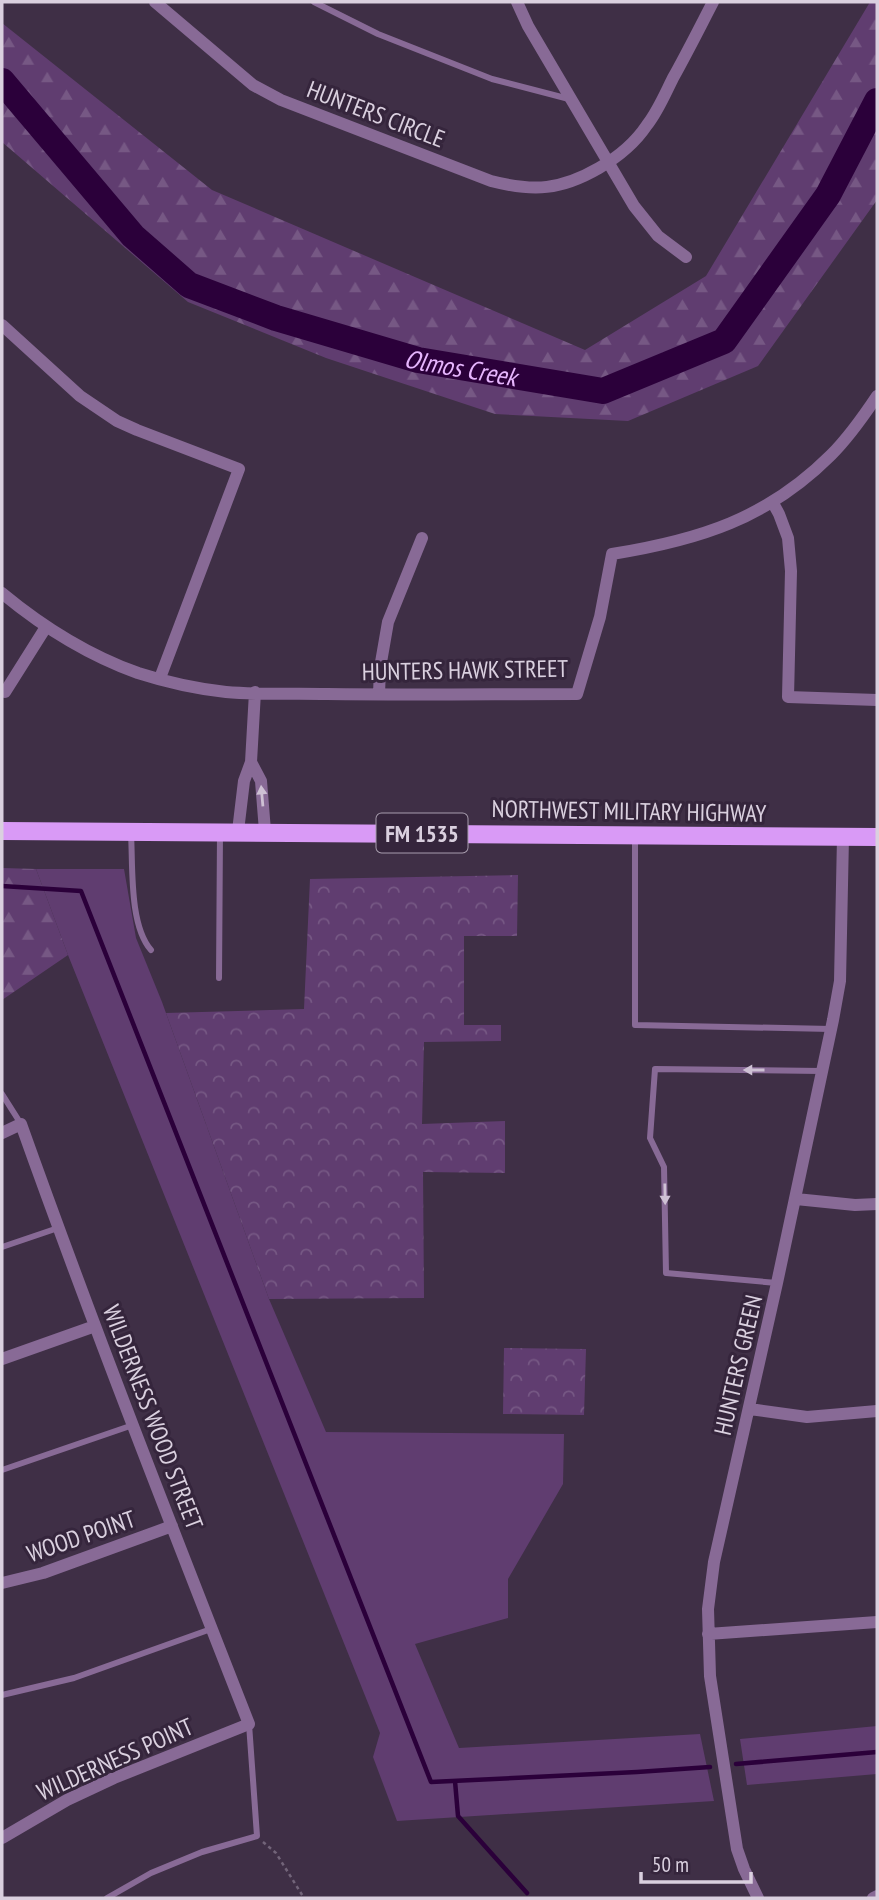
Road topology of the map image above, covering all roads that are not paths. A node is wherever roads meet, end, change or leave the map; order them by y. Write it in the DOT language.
graph roads {
  1 [pos="155,2"];
  2 [pos="314,2"];
  3 [pos="517,2"];
  4 [pos="713,2"];
  5 [pos="572,100"];
  6 [pos="609,162"];
  7 [pos="686,257"];
  8 [pos="2,325"];
  9 [pos="877,396"];
  10 [pos="773,503"];
  11 [pos="422,538"];
  12 [pos="2,593"];
  13 [pos="46,626"];
  14 [pos="160,678"];
  15 [pos="5,692"];
  16 [pos="255,692"];
  17 [pos="379,694"];
  18 [pos="877,700"];
  19 [pos="251,762"];
  20 [pos="2,831"];
  21 [pos="220,831"];
  22 [pos="238,831"];
  23 [pos="265,831"];
  24 [pos="131,832"];
  25 [pos="635,835"];
  26 [pos="843,837"];
  27 [pos="877,837"];
  28 [pos="151,950"];
  29 [pos="219,978"];
  30 [pos="831,1030"];
  31 [pos="822,1071"];
  32 [pos="2,1094"];
  33 [pos="21,1124"];
  34 [pos="2,1133"];
  35 [pos="796,1199"];
  36 [pos="877,1204"];
  37 [pos="58,1228"];
  38 [pos="2,1247"];
  39 [pos="777,1283"];
  40 [pos="95,1325"];
  41 [pos="2,1359"];
  42 [pos="750,1409"];
  43 [pos="877,1412"];
  44 [pos="133,1425"];
  45 [pos="2,1470"];
  46 [pos="172,1526"];
  47 [pos="2,1583"];
  48 [pos="877,1622"];
  49 [pos="211,1629"];
  50 [pos="708,1634"];
  51 [pos="2,1695"];
  52 [pos="249,1724"];
  53 [pos="2,1838"];
  54 [pos="107,1898"];
  55 [pos="758,1898"];
  1 -- 6 [label="street, HUNTERS CIRCLE"];
  2 -- 5 [label="lane"];
  3 -- 5 [label="street"];
  4 -- 6 [label="street, HUNTERS CIRCLE"];
  5 -- 6 [label="street"];
  6 -- 7 [label="street"];
  8 -- 14 [label="street"];
  9 -- 10 [label="street, HUNTERS HAWK STREET"];
  10 -- 17 [label="street, HUNTERS HAWK STREET"];
  10 -- 18 [label="street"];
  11 -- 17 [label="street"];
  12 -- 13 [label="street, HUNTERS HAWK STREET"];
  13 -- 14 [label="street, HUNTERS HAWK STREET"];
  13 -- 15 [label="street"];
  14 -- 16 [label="street, HUNTERS HAWK STREET"];
  16 -- 17 [label="street, HUNTERS HAWK STREET"];
  16 -- 19 [label="street"];
  19 -- 22 [label="street"];
  23 -- 19 [label="street, one-way"];
  20 -- 24 [label="main road, NORTHWEST MILITARY HIGHWAY / FM 1535"];
  21 -- 22 [label="main road, NORTHWEST MILITARY HIGHWAY / FM 1535"];
  21 -- 24 [label="main road, NORTHWEST MILITARY HIGHWAY / FM 1535"];
  21 -- 29 [label="lane"];
  22 -- 23 [label="main road, NORTHWEST MILITARY HIGHWAY / FM 1535"];
  23 -- 25 [label="main road, NORTHWEST MILITARY HIGHWAY / FM 1535"];
  24 -- 28 [label="lane"];
  25 -- 26 [label="main road, NORTHWEST MILITARY HIGHWAY / FM 1535"];
  25 -- 30 [label="lane"];
  26 -- 27 [label="main road, NORTHWEST MILITARY HIGHWAY / FM 1535"];
  26 -- 30 [label="street, HUNTERS GREEN"];
  30 -- 31 [label="street, HUNTERS GREEN"];
  31 -- 35 [label="street, HUNTERS GREEN"];
  31 -- 39 [label="lane, one-way"];
  32 -- 33 [label="lane"];
  33 -- 34 [label="street"];
  33 -- 37 [label="street, WILDERNESS WOOD STREET"];
  35 -- 36 [label="street"];
  35 -- 39 [label="street, HUNTERS GREEN"];
  37 -- 38 [label="lane"];
  37 -- 40 [label="street, WILDERNESS WOOD STREET"];
  39 -- 42 [label="street, HUNTERS GREEN"];
  40 -- 41 [label="street"];
  40 -- 44 [label="street, WILDERNESS WOOD STREET"];
  42 -- 43 [label="street"];
  42 -- 50 [label="street, HUNTERS GREEN"];
  44 -- 45 [label="lane"];
  44 -- 46 [label="street, WILDERNESS WOOD STREET"];
  46 -- 47 [label="street, WOOD POINT"];
  46 -- 49 [label="street, WILDERNESS WOOD STREET"];
  48 -- 50 [label="street"];
  49 -- 51 [label="lane"];
  49 -- 52 [label="street, WILDERNESS WOOD STREET"];
  50 -- 55 [label="street, HUNTERS GREEN"];
  52 -- 53 [label="street, WILDERNESS POINT"];
  52 -- 54 [label="lane"];
}
